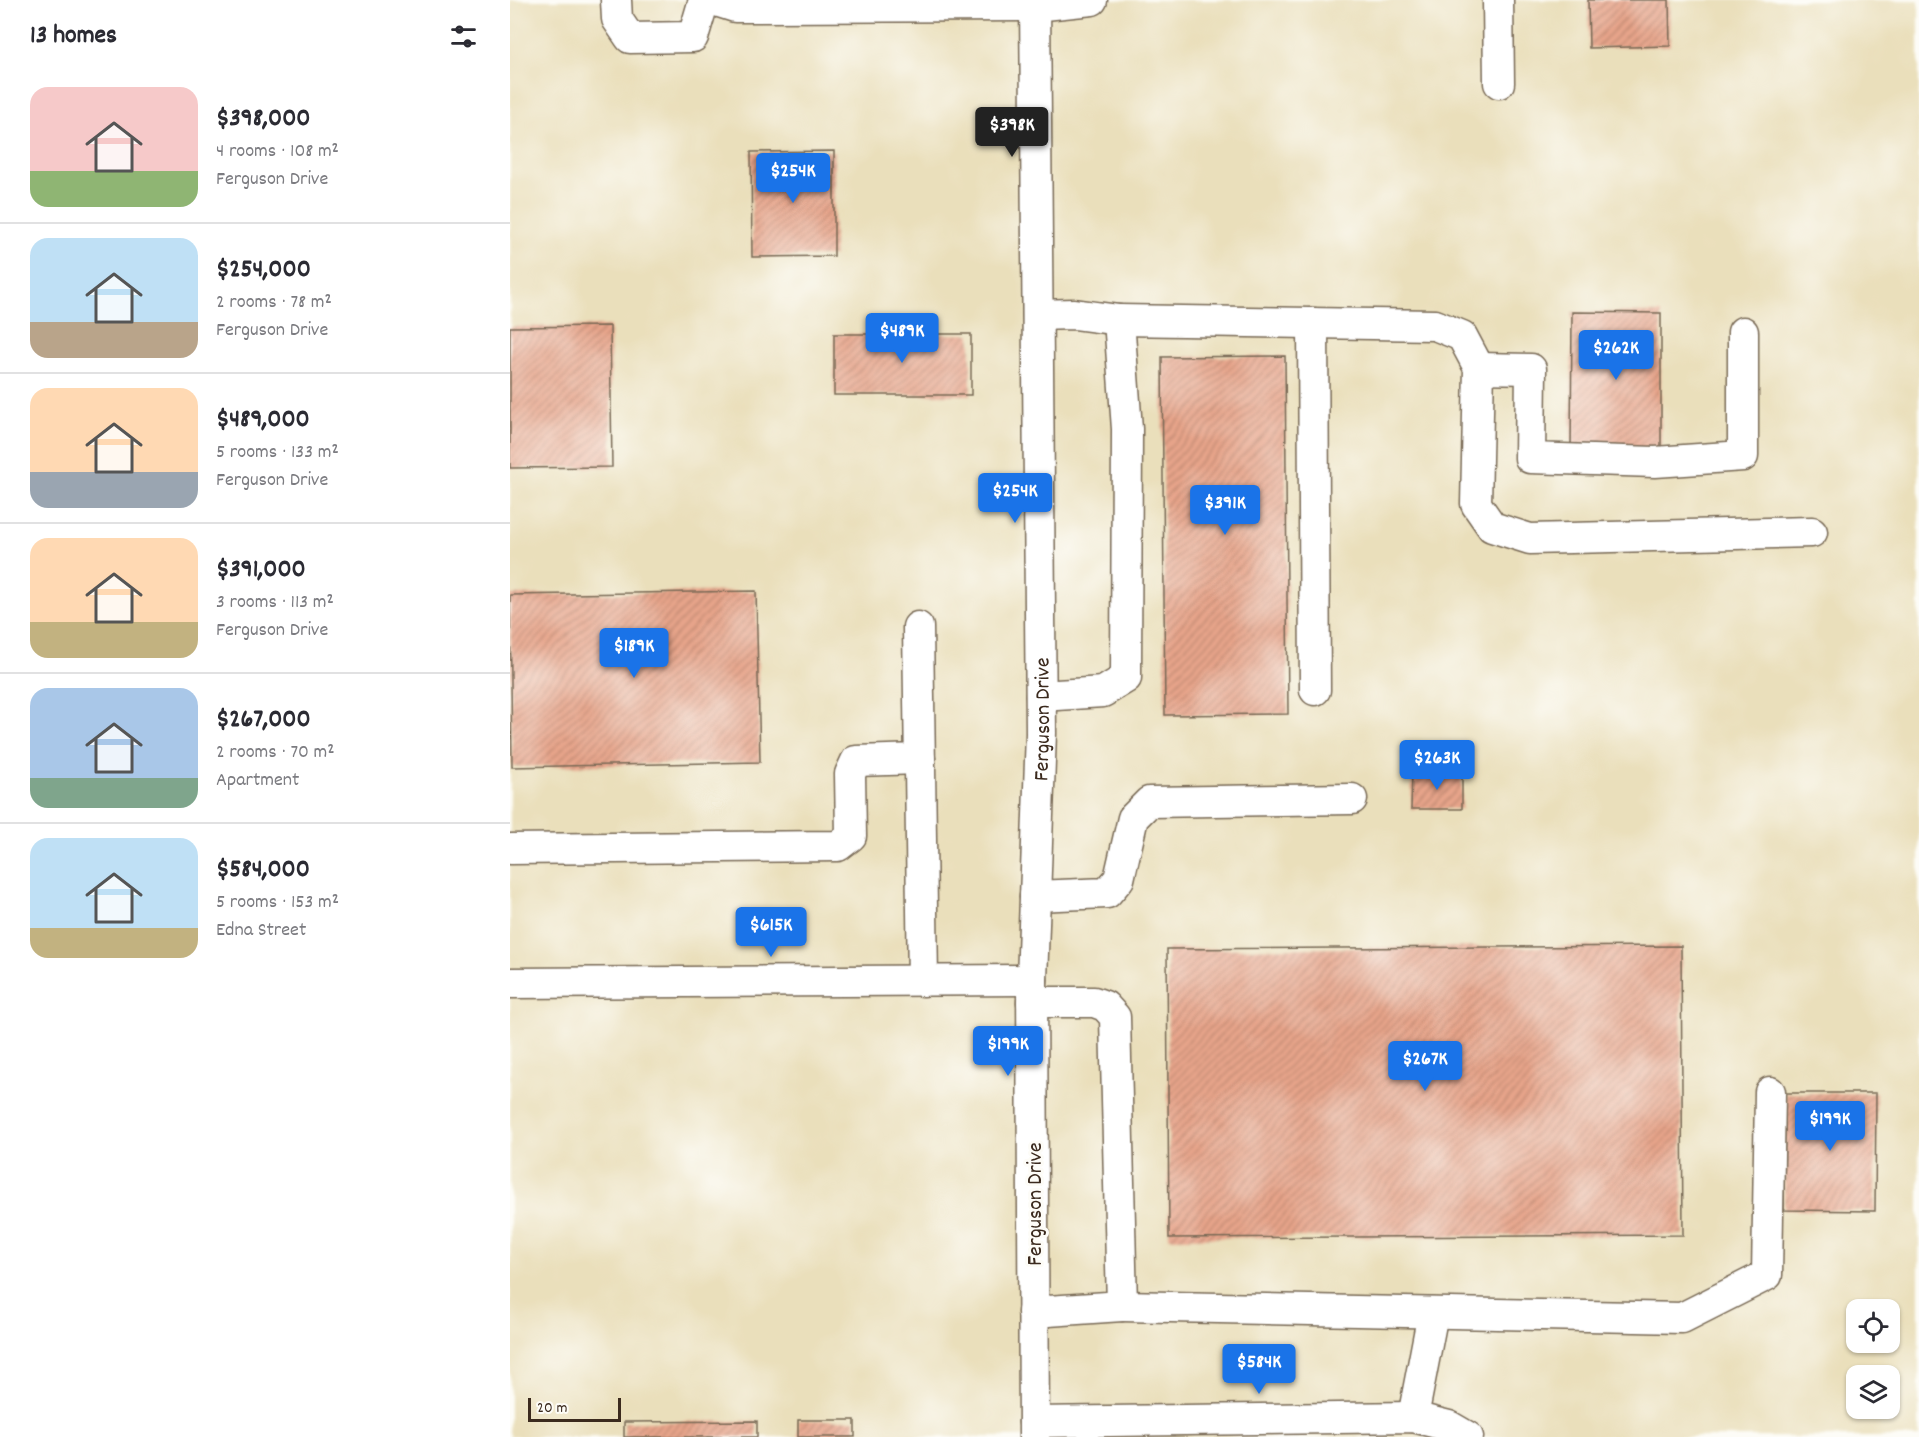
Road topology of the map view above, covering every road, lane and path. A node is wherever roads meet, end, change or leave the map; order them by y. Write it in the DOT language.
graph roads {
  1 [pos="704,0"];
  2 [pos="713,0"];
  3 [pos="1092,0"];
  4 [pos="1498,0"];
  5 [pos="1035,3"];
  6 [pos="617,10"];
  7 [pos="1499,83"];
  8 [pos="1038,315"];
  9 [pos="1119,320"];
  10 [pos="1313,323"];
  11 [pos="1743,332"];
  12 [pos="1479,368"];
  13 [pos="1812,532"];
  14 [pos="918,627"];
  15 [pos="1316,690"];
  16 [pos="1041,696"];
  17 [pos="920,759"];
  18 [pos="1352,799"];
  19 [pos="510,849"];
  20 [pos="1035,896"];
  21 [pos="923,981"];
  22 [pos="510,983"];
  23 [pos="1032,991"];
  24 [pos="1770,1092"];
  25 [pos="1122,1306"];
  26 [pos="1034,1312"];
  27 [pos="1433,1313"];
  28 [pos="1413,1417"];
  29 [pos="1318,1428"];
  30 [pos="1185,1429"];
  31 [pos="1034,1430"];
  32 [pos="1468,1437"];
  1 -- 6 [label="street"];
  2 -- 5 [label="street"];
  3 -- 5 [label="street"];
  4 -- 7 [label="street"];
  5 -- 8 [label="street, Ferguson Drive"];
  8 -- 9 [label="street"];
  8 -- 16 [label="street, Ferguson Drive"];
  9 -- 10 [label="street"];
  9 -- 16 [label="street"];
  10 -- 12 [label="street"];
  10 -- 15 [label="street"];
  11 -- 12 [label="street"];
  12 -- 13 [label="street"];
  14 -- 17 [label="street"];
  16 -- 20 [label="street, Ferguson Drive"];
  17 -- 19 [label="street"];
  17 -- 21 [label="street"];
  18 -- 20 [label="street"];
  20 -- 23 [label="street, Ferguson Drive"];
  21 -- 22 [label="street"];
  21 -- 23 [label="street"];
  23 -- 25 [label="street"];
  23 -- 26 [label="street, Ferguson Drive"];
  24 -- 27 [label="street"];
  25 -- 26 [label="street"];
  25 -- 27 [label="street"];
  26 -- 31 [label="street, Ferguson Drive"];
  27 -- 28 [label="street"];
  28 -- 29 [label="street"];
  28 -- 32 [label="street"];
  29 -- 30 [label="street"];
  30 -- 31 [label="street"];
}
